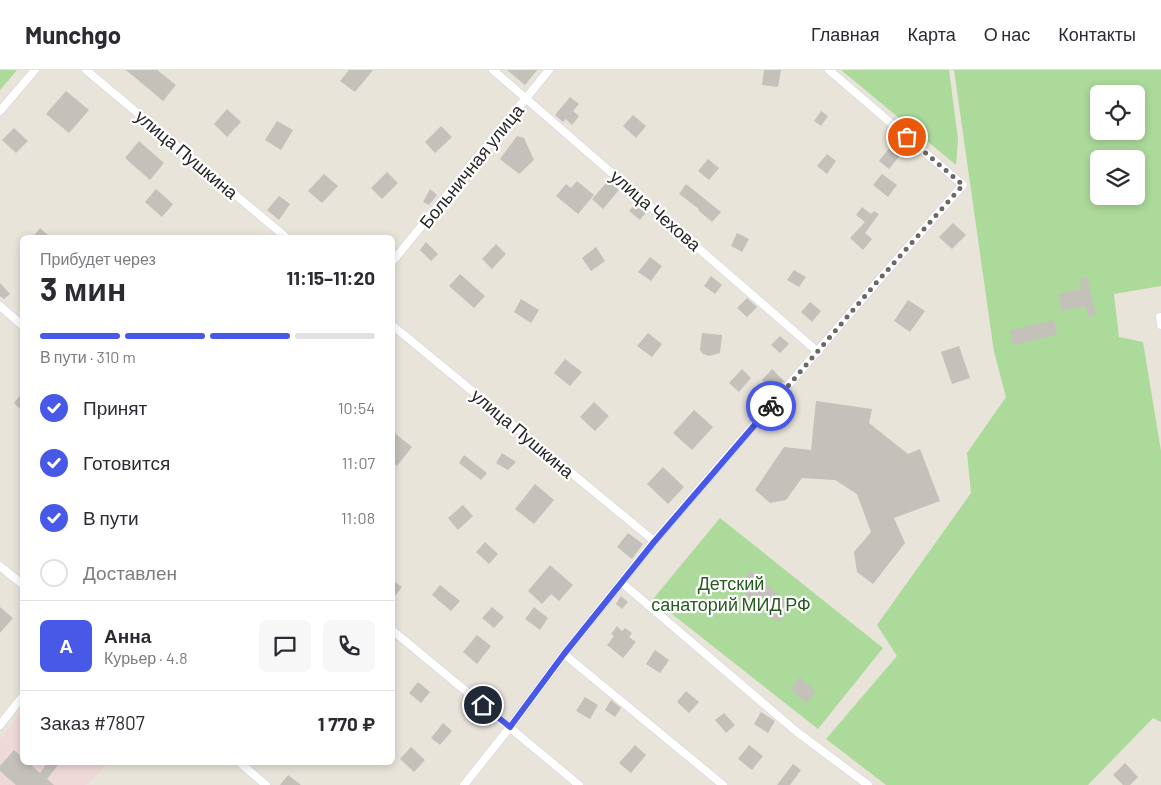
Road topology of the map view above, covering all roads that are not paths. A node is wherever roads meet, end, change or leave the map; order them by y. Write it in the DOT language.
graph roads {
  1 [pos="35,70"];
  2 [pos="86,70"];
  3 [pos="493,70"];
  4 [pos="549,70"];
  5 [pos="829,70"];
  6 [pos="526,97"];
  7 [pos="0,111"];
  8 [pos="283,235"];
  9 [pos="395,258"];
  10 [pos="0,306"];
  11 [pos="20,322"];
  12 [pos="395,327"];
  13 [pos="818,352"];
  14 [pos="654,542"];
  15 [pos="0,566"];
  16 [pos="20,582"];
  17 [pos="621,582"];
  18 [pos="395,632"];
  19 [pos="564,654"];
  20 [pos="20,699"];
  21 [pos="0,725"];
  22 [pos="510,727"];
  23 [pos="243,765"];
  24 [pos="266,785"];
  25 [pos="464,785"];
  26 [pos="579,785"];
  27 [pos="723,785"];
  28 [pos="868,785"];
  1 -- 7 [label="street"];
  2 -- 8 [label="street, улица Пушкина"];
  3 -- 6 [label="street, улица Чехова"];
  4 -- 6 [label="street, Больничная улица"];
  5 -- 13 [label="street"];
  6 -- 9 [label="street, Больничная улица"];
  6 -- 13 [label="street, улица Чехова"];
  10 -- 11 [label="street"];
  12 -- 14 [label="street, улица Пушкина"];
  13 -- 14 [label="street"];
  14 -- 17 [label="street"];
  15 -- 16 [label="street"];
  17 -- 19 [label="street"];
  17 -- 28 [label="street"];
  18 -- 22 [label="street"];
  19 -- 22 [label="street"];
  19 -- 27 [label="street"];
  20 -- 21 [label="street"];
  22 -- 25 [label="street"];
  22 -- 26 [label="street"];
  23 -- 24 [label="street"];
}
